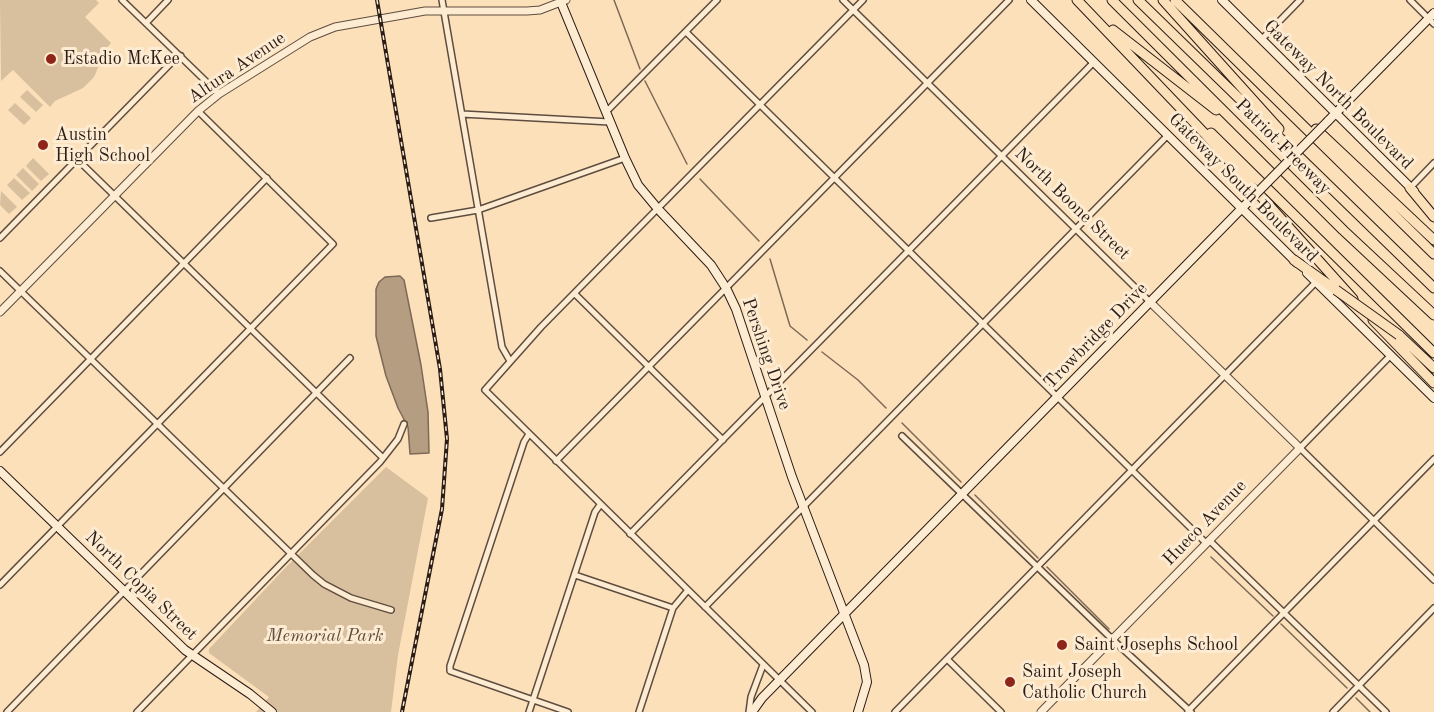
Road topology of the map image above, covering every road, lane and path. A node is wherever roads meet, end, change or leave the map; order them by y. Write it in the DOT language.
graph roads {
  1 [pos="122,0"];
  2 [pos="168,0"];
  3 [pos="442,0"];
  4 [pos="717,0"];
  5 [pos="843,0"];
  6 [pos="863,0"];
  7 [pos="1009,0"];
  8 [pos="1031,0"];
  9 [pos="1077,0"];
  10 [pos="1113,0"];
  11 [pos="1138,0"];
  12 [pos="1163,0"];
  13 [pos="1175,0"];
  14 [pos="1221,0"];
  15 [pos="1300,0"];
  16 [pos="1410,0"];
  17 [pos="562,1"];
  18 [pos="444,10"];
  19 [pos="853,10"];
  20 [pos="1090,12"];
  21 [pos="1432,18"];
  22 [pos="146,23"];
  23 [pos="686,32"];
  24 [pos="1262,39"];
  25 [pos="181,56"];
  26 [pos="1094,62"];
  27 [pos="1142,67"];
  28 [pos="927,83"];
  29 [pos="219,94"];
  30 [pos="761,105"];
  31 [pos="198,111"];
  32 [pos="606,112"];
  33 [pos="1335,113"];
  34 [pos="462,114"];
  35 [pos="1227,114"];
  36 [pos="1292,114"];
  37 [pos="610,122"];
  38 [pos="1168,135"];
  39 [pos="1001,156"];
  40 [pos="625,158"];
  41 [pos="77,159"];
  42 [pos="1434,163"];
  43 [pos="834,177"];
  44 [pos="267,178"];
  45 [pos="1410,188"];
  46 [pos="115,196"];
  47 [pos="1342,199"];
  48 [pos="1242,208"];
  49 [pos="658,209"];
  50 [pos="478,210"];
  51 [pos="1434,210"];
  52 [pos="1434,217"];
  53 [pos="431,218"];
  54 [pos="1076,229"];
  55 [pos="0,238"];
  56 [pos="1434,240"];
  57 [pos="909,251"];
  58 [pos="1434,254"];
  59 [pos="1294,260"];
  60 [pos="184,263"];
  61 [pos="0,271"];
  62 [pos="1316,282"];
  63 [pos="726,288"];
  64 [pos="1434,288"];
  65 [pos="21,291"];
  66 [pos="574,294"];
  67 [pos="1150,302"];
  68 [pos="0,312"];
  69 [pos="1434,315"];
  70 [pos="983,323"];
  71 [pos="250,328"];
  72 [pos="1434,353"];
  73 [pos="1391,355"];
  74 [pos="90,358"];
  75 [pos="350,358"];
  76 [pos="510,361"];
  77 [pos="649,367"];
  78 [pos="1434,368"];
  79 [pos="1225,375"];
  80 [pos="1434,382"];
  81 [pos="317,393"];
  82 [pos="1058,397"];
  83 [pos="765,398"];
  84 [pos="1434,398"];
  85 [pos="157,423"];
  86 [pos="404,424"];
  87 [pos="529,434"];
  88 [pos="902,436"];
  89 [pos="723,440"];
  90 [pos="1300,448"];
  91 [pos="0,452"];
  92 [pos="382,457"];
  93 [pos="1434,459"];
  94 [pos="556,461"];
  95 [pos="1132,470"];
  96 [pos="0,471"];
  97 [pos="224,489"];
  98 [pos="963,494"];
  99 [pos="600,504"];
  100 [pos="803,507"];
  101 [pos="1374,521"];
  102 [pos="57,526"];
  103 [pos="630,534"];
  104 [pos="1208,541"];
  105 [pos="291,554"];
  106 [pos="1037,566"];
  107 [pos="575,575"];
  108 [pos="1434,580"];
  109 [pos="0,585"];
  110 [pos="688,590"];
  111 [pos="124,591"];
  112 [pos="705,607"];
  113 [pos="674,608"];
  114 [pos="1434,608"];
  115 [pos="391,610"];
  116 [pos="1284,612"];
  117 [pos="845,614"];
  118 [pos="1112,639"];
  119 [pos="192,656"];
  120 [pos="947,659"];
  121 [pos="764,665"];
  122 [pos="780,681"];
  123 [pos="1359,685"];
  124 [pos="533,700"];
  125 [pos="1189,711"];
  126 [pos="7,712"];
  127 [pos="137,712"];
  128 [pos="272,712"];
  129 [pos="529,712"];
  130 [pos="568,712"];
  131 [pos="639,712"];
  132 [pos="750,712"];
  133 [pos="812,712"];
  134 [pos="858,712"];
  135 [pos="895,712"];
  136 [pos="1001,712"];
  137 [pos="1041,712"];
  138 [pos="1333,712"];
  139 [pos="1386,712"];
  1 -- 22 [label="street"];
  2 -- 22 [label="street"];
  3 -- 18 [label="street"];
  4 -- 23 [label="street"];
  5 -- 19 [label="street, North Boone Street"];
  6 -- 19 [label="street"];
  7 -- 28 [label="street"];
  8 -- 26 [label="main road, Gateway South Boulevard"];
  9 -- 20 [label="highway"];
  10 -- 35 [label="highway, Patriot Freeway"];
  11 -- 47 [label="highway, Patriot Freeway"];
  12 -- 47 [label="highway"];
  13 -- 36 [label="highway"];
  14 -- 24 [label="main road, Gateway North Boulevard"];
  15 -- 24 [label="street"];
  16 -- 21 [label="street"];
  17 -- 18 [label="street, Altura Avenue"];
  17 -- 32 [label="main road, Pershing Drive"];
  18 -- 29 [label="street, Altura Avenue"];
  18 -- 34 [label="street"];
  19 -- 28 [label="street, North Boone Street"];
  19 -- 30 [label="street"];
  20 -- 27 [label="highway"];
  20 -- 35 [label="highway"];
  21 -- 33 [label="main road, Trowbridge Drive"];
  22 -- 25 [label="street"];
  23 -- 30 [label="street"];
  23 -- 32 [label="street"];
  24 -- 33 [label="main road, Gateway North Boulevard"];
  25 -- 29 [label="street"];
  25 -- 41 [label="street"];
  26 -- 38 [label="main road, Gateway South Boulevard"];
  26 -- 39 [label="street"];
  27 -- 72 [label="highway"];
  27 -- 80 [label="highway"];
  28 -- 39 [label="street, North Boone Street"];
  28 -- 43 [label="street"];
  29 -- 31 [label="street, Altura Avenue"];
  30 -- 43 [label="street"];
  30 -- 49 [label="street"];
  31 -- 44 [label="street"];
  31 -- 46 [label="street, Altura Avenue"];
  32 -- 37 [label="main road, Pershing Drive"];
  33 -- 45 [label="main road, Gateway North Boulevard"];
  33 -- 48 [label="main road, Trowbridge Drive, bridge"];
  34 -- 37 [label="street"];
  34 -- 50 [label="street"];
  35 -- 69 [label="highway, Patriot Freeway"];
  36 -- 56 [label="highway"];
  36 -- 58 [label="highway"];
  37 -- 40 [label="main road, Pershing Drive"];
  38 -- 48 [label="main road, Gateway South Boulevard"];
  38 -- 54 [label="street"];
  39 -- 54 [label="street, North Boone Street"];
  39 -- 57 [label="street"];
  40 -- 49 [label="main road, Pershing Drive"];
  40 -- 50 [label="street"];
  41 -- 46 [label="street"];
  41 -- 55 [label="street"];
  42 -- 45 [label="street"];
  43 -- 57 [label="street"];
  43 -- 63 [label="street"];
  44 -- 60 [label="street"];
  44 -- 71 [label="street"];
  45 -- 51 [label="main road, Gateway North Boulevard"];
  45 -- 52 [label="highway"];
  46 -- 60 [label="street"];
  46 -- 65 [label="street, Altura Avenue"];
  47 -- 64 [label="highway, Patriot Freeway"];
  48 -- 59 [label="main road, Gateway South Boulevard"];
  48 -- 67 [label="main road, Trowbridge Drive"];
  49 -- 63 [label="main road, Pershing Drive"];
  49 -- 66 [label="street"];
  50 -- 53 [label="street"];
  50 -- 76 [label="street"];
  54 -- 67 [label="street, North Boone Street"];
  54 -- 70 [label="street"];
  57 -- 70 [label="street"];
  57 -- 83 [label="street"];
  59 -- 62 [label="main road, Gateway South Boulevard"];
  59 -- 78 [label="highway, bridge"];
  60 -- 71 [label="street"];
  60 -- 74 [label="street"];
  61 -- 65 [label="street"];
  62 -- 73 [label="main road, Gateway South Boulevard"];
  62 -- 79 [label="street"];
  63 -- 77 [label="street"];
  63 -- 83 [label="main road, Pershing Drive"];
  65 -- 68 [label="street, Altura Avenue"];
  65 -- 74 [label="street"];
  66 -- 76 [label="street"];
  66 -- 77 [label="street"];
  67 -- 79 [label="street, North Boone Street"];
  67 -- 82 [label="main road, Trowbridge Drive"];
  70 -- 82 [label="street"];
  70 -- 100 [label="street"];
  71 -- 81 [label="street"];
  71 -- 85 [label="street"];
  73 -- 84 [label="main road, Gateway South Boulevard"];
  73 -- 90 [label="street, Hueco Avenue"];
  74 -- 85 [label="street"];
  74 -- 91 [label="street"];
  75 -- 81 [label="street"];
  76 -- 87 [label="street"];
  77 -- 89 [label="street"];
  77 -- 94 [label="street"];
  79 -- 90 [label="street, North Boone Street"];
  79 -- 95 [label="street"];
  81 -- 92 [label="street"];
  81 -- 97 [label="street"];
  82 -- 95 [label="street"];
  82 -- 98 [label="main road, Trowbridge Drive"];
  83 -- 89 [label="street"];
  83 -- 100 [label="main road, Pershing Drive"];
  85 -- 97 [label="street"];
  85 -- 102 [label="street"];
  86 -- 92 [label="street"];
  87 -- 94 [label="street"];
  87 -- 124 [label="street"];
  88 -- 98 [label="street"];
  89 -- 103 [label="street"];
  90 -- 101 [label="street, North Boone Street"];
  90 -- 104 [label="street, Hueco Avenue"];
  92 -- 105 [label="street"];
  93 -- 101 [label="street"];
  94 -- 99 [label="street"];
  95 -- 104 [label="street"];
  95 -- 106 [label="street"];
  96 -- 102 [label="main road, North Copia Street"];
  97 -- 105 [label="street"];
  97 -- 111 [label="street"];
  98 -- 106 [label="street"];
  98 -- 117 [label="main road, Trowbridge Drive"];
  99 -- 103 [label="street"];
  99 -- 107 [label="street"];
  100 -- 112 [label="street"];
  100 -- 117 [label="main road, Pershing Drive"];
  101 -- 108 [label="street, North Boone Street"];
  101 -- 116 [label="street"];
  102 -- 109 [label="street"];
  102 -- 111 [label="main road, North Copia Street"];
  103 -- 110 [label="street"];
  104 -- 116 [label="street"];
  104 -- 118 [label="street, Hueco Avenue"];
  105 -- 115 [label="street"];
  105 -- 119 [label="street"];
  106 -- 118 [label="street"];
  106 -- 120 [label="street"];
  107 -- 113 [label="street"];
  107 -- 124 [label="street"];
  110 -- 112 [label="street"];
  110 -- 113 [label="street"];
  111 -- 119 [label="main road, North Copia Street"];
  111 -- 126 [label="street"];
  112 -- 121 [label="street"];
  113 -- 131 [label="street"];
  114 -- 123 [label="street"];
  116 -- 123 [label="street"];
  116 -- 125 [label="street"];
  117 -- 122 [label="main road, Trowbridge Drive"];
  117 -- 134 [label="main road, Pershing Drive"];
  118 -- 125 [label="street"];
  118 -- 137 [label="street, Hueco Avenue"];
  119 -- 127 [label="street"];
  119 -- 128 [label="main road, North Copia Street"];
  120 -- 135 [label="street"];
  120 -- 136 [label="street"];
  121 -- 122 [label="street"];
  121 -- 132 [label="street"];
  122 -- 132 [label="main road, Trowbridge Drive"];
  122 -- 133 [label="street"];
  123 -- 138 [label="street"];
  123 -- 139 [label="street"];
  124 -- 129 [label="street"];
  124 -- 130 [label="street"];
}
